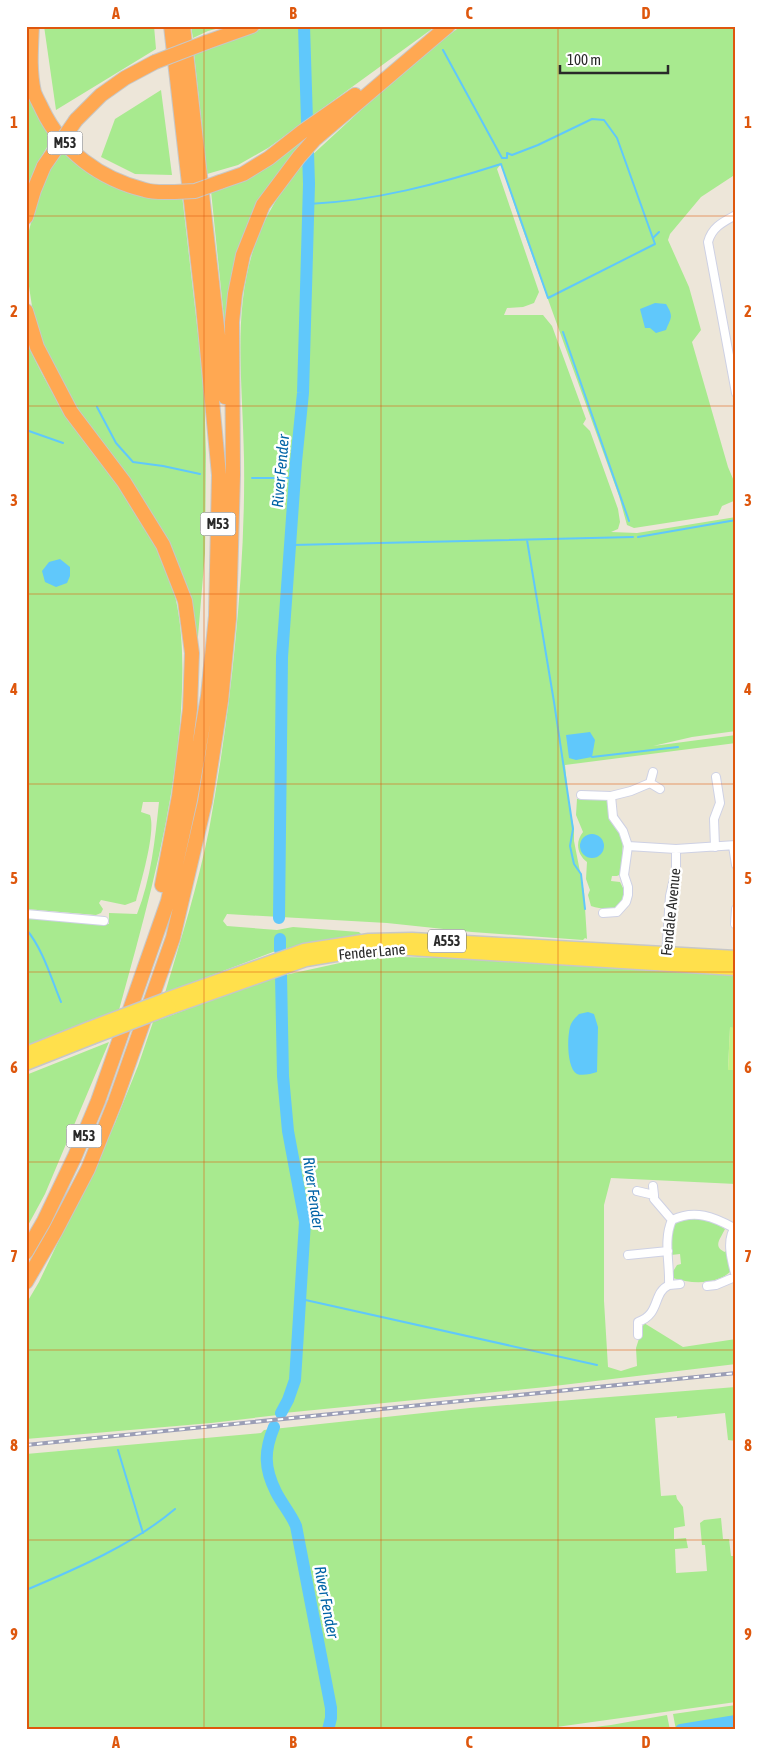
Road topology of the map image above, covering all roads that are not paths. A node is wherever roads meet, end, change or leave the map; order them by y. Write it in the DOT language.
graph roads {
  1 [pos="32,26"];
  2 [pos="171,26"];
  3 [pos="183,26"];
  4 [pos="252,26"];
  5 [pos="448,26"];
  6 [pos="736,215"];
  7 [pos="26,217"];
  8 [pos="26,311"];
  9 [pos="734,376"];
  10 [pos="736,392"];
  11 [pos="233,474"];
  12 [pos="654,772"];
  13 [pos="716,776"];
  14 [pos="650,783"];
  15 [pos="660,789"];
  16 [pos="582,795"];
  17 [pos="611,796"];
  18 [pos="628,846"];
  19 [pos="734,846"];
  20 [pos="715,847"];
  21 [pos="676,849"];
  22 [pos="736,865"];
  23 [pos="736,909"];
  24 [pos="603,913"];
  25 [pos="26,914"];
  26 [pos="104,920"];
  27 [pos="735,924"];
  28 [pos="736,957"];
  29 [pos="666,959"];
  30 [pos="148,962"];
  31 [pos="736,969"];
  32 [pos="91,1033"];
  33 [pos="26,1052"];
  34 [pos="26,1064"];
  35 [pos="637,1191"];
  36 [pos="672,1220"];
  37 [pos="735,1227"];
  38 [pos="668,1251"];
  39 [pos="26,1252"];
  40 [pos="628,1255"];
  41 [pos="736,1277"];
  42 [pos="26,1282"];
  43 [pos="669,1284"];
  44 [pos="680,1284"];
  45 [pos="707,1286"];
  46 [pos="629,1321"];
  47 [pos="638,1322"];
  48 [pos="638,1336"];
  1 -- 5 [label="highway, M53, bridge"];
  2 -- 30 [label="highway, M53"];
  3 -- 11 [label="highway, M53"];
  4 -- 7 [label="highway, M53, bridge"];
  5 -- 11 [label="highway, M53"];
  6 -- 9 [label="street"];
  8 -- 30 [label="highway, M53"];
  9 -- 10 [label="street"];
  11 -- 42 [label="highway, M53"];
  12 -- 14 [label="street"];
  13 -- 20 [label="street"];
  14 -- 15 [label="street"];
  14 -- 17 [label="street"];
  16 -- 17 [label="street"];
  17 -- 18 [label="street"];
  18 -- 21 [label="street, Fendale Avenue"];
  18 -- 24 [label="street"];
  19 -- 20 [label="street"];
  19 -- 22 [label="street"];
  20 -- 21 [label="street"];
  21 -- 29 [label="street, Fendale Avenue"];
  23 -- 27 [label="street"];
  25 -- 26 [label="street"];
  28 -- 29 [label="main road, Fender Lane / A553"];
  29 -- 31 [label="main road, Fender Lane / A553"];
  29 -- 32 [label="main road, Fender Lane / A553, bridge"];
  30 -- 39 [label="highway, M53"];
  32 -- 33 [label="main road, Fender Lane / A553"];
  32 -- 34 [label="main road, Fender Lane / A553"];
  35 -- 36 [label="street"];
  36 -- 37 [label="street"];
  36 -- 38 [label="street"];
  37 -- 41 [label="street"];
  38 -- 40 [label="street"];
  38 -- 43 [label="street"];
  41 -- 45 [label="street"];
  43 -- 44 [label="street"];
  43 -- 47 [label="street"];
  46 -- 47 [label="street"];
  47 -- 48 [label="street"];
}
